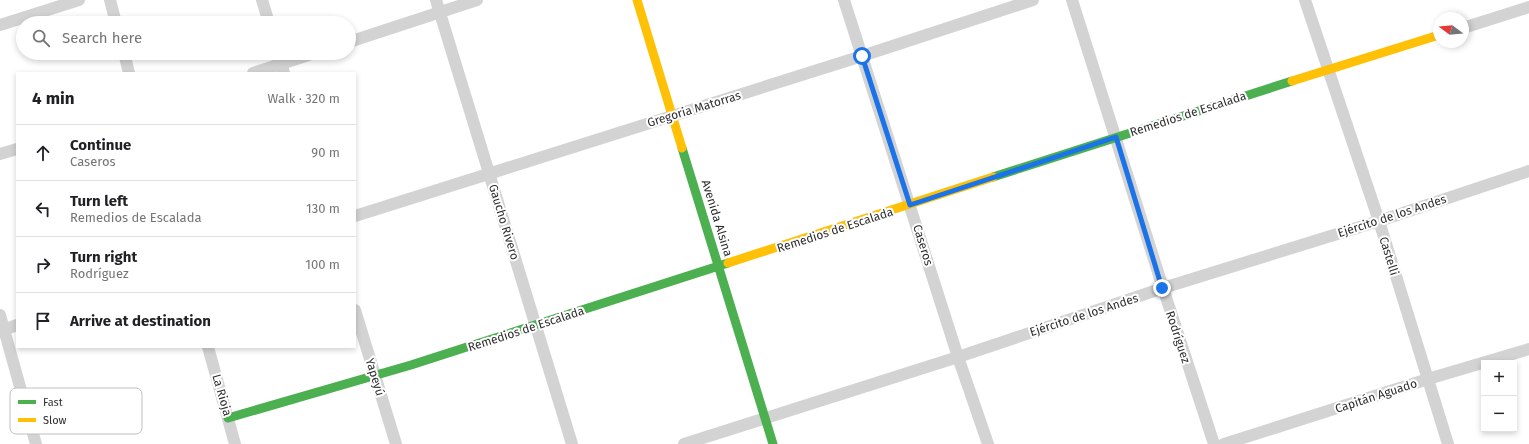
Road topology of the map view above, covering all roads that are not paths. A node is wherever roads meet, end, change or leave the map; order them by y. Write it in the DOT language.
graph roads {
  1 [pos="79,0"];
  2 [pos="110,0"];
  3 [pos="262,0"];
  4 [pos="436,0"];
  5 [pos="477,0"];
  6 [pos="637,0"];
  7 [pos="844,0"];
  8 [pos="1033,0"];
  9 [pos="1072,0"];
  10 [pos="1305,0"];
  11 [pos="1529,8"];
  12 [pos="440,12"];
  13 [pos="28,16"];
  14 [pos="114,16"];
  15 [pos="267,16"];
  16 [pos="16,20"];
  17 [pos="0,25"];
  18 [pos="1469,26"];
  19 [pos="1433,37"];
  20 [pos="356,40"];
  21 [pos="862,56"];
  22 [pos="126,60"];
  23 [pos="291,60"];
  24 [pos="281,63"];
  25 [pos="1327,69"];
  26 [pos="129,72"];
  27 [pos="256,72"];
  28 [pos="673,116"];
  29 [pos="1116,137"];
  30 [pos="16,149"];
  31 [pos="0,154"];
  32 [pos="1529,171"];
  33 [pos="490,173"];
  34 [pos="910,205"];
  35 [pos="356,216"];
  36 [pos="1378,221"];
  37 [pos="719,267"];
  38 [pos="1162,288"];
  39 [pos="356,313"];
  40 [pos="0,315"];
  41 [pos="16,325"];
  42 [pos="536,326"];
  43 [pos="2,330"];
  44 [pos="208,348"];
  45 [pos="1529,350"];
  46 [pos="958,356"];
  47 [pos="375,376"];
  48 [pos="1428,379"];
  49 [pos="19,388"];
  50 [pos="228,418"];
  51 [pos="765,418"];
  52 [pos="33,434"];
  53 [pos="36,444"];
  54 [pos="235,444"];
  55 [pos="396,444"];
  56 [pos="572,444"];
  57 [pos="684,444"];
  58 [pos="773,444"];
  59 [pos="988,444"];
  60 [pos="1214,444"];
  61 [pos="1224,444"];
  62 [pos="1448,444"];
  1 -- 13 [label="street"];
  2 -- 14 [label="street"];
  3 -- 15 [label="street"];
  4 -- 12 [label="street, Gaucho Rivero"];
  5 -- 12 [label="street"];
  6 -- 28 [label="street, Avenida Alsina"];
  7 -- 21 [label="street, Caseros"];
  8 -- 21 [label="street, Gregoria Matorras"];
  9 -- 29 [label="street, Rodríguez"];
  10 -- 25 [label="street, Castelli"];
  11 -- 18 [label="street"];
  12 -- 20 [label="street"];
  12 -- 33 [label="street, Gaucho Rivero"];
  16 -- 17 [label="street"];
  19 -- 25 [label="street, Remedios de Escalada"];
  21 -- 28 [label="street, Gregoria Matorras"];
  21 -- 34 [label="street, Caseros"];
  22 -- 26 [label="street"];
  23 -- 24 [label="street"];
  24 -- 27 [label="street"];
  25 -- 29 [label="street, Remedios de Escalada"];
  25 -- 36 [label="street, Castelli"];
  28 -- 33 [label="street, Gregoria Matorras"];
  28 -- 37 [label="street, Avenida Alsina"];
  29 -- 34 [label="street, Remedios de Escalada"];
  29 -- 38 [label="street, Rodríguez"];
  30 -- 31 [label="street"];
  32 -- 36 [label="street, Ejército de los Andes"];
  33 -- 35 [label="street, Gregoria Matorras"];
  33 -- 42 [label="street, Gaucho Rivero"];
  34 -- 37 [label="street, Remedios de Escalada"];
  34 -- 46 [label="street, Caseros"];
  36 -- 38 [label="street, Ejército de los Andes"];
  36 -- 48 [label="street, Castelli"];
  37 -- 42 [label="street, Remedios de Escalada"];
  37 -- 51 [label="street, Avenida Alsina"];
  38 -- 46 [label="street, Ejército de los Andes"];
  38 -- 60 [label="street, Rodríguez"];
  39 -- 47 [label="street, Yapeyú"];
  40 -- 43 [label="street"];
  41 -- 43 [label="street"];
  42 -- 47 [label="street, Remedios de Escalada"];
  42 -- 56 [label="street, Gaucho Rivero"];
  43 -- 49 [label="street"];
  44 -- 50 [label="street, La Rioja"];
  45 -- 48 [label="street, Capitán Aguado"];
  46 -- 51 [label="street, Ejército de los Andes"];
  46 -- 59 [label="street, Caseros"];
  47 -- 50 [label="street, Remedios de Escalada"];
  47 -- 55 [label="street, Yapeyú"];
  48 -- 61 [label="street, Capitán Aguado"];
  48 -- 62 [label="street, Castelli"];
  50 -- 54 [label="street, La Rioja"];
  51 -- 57 [label="street, Ejército de los Andes"];
  51 -- 58 [label="street, Avenida Alsina"];
  52 -- 53 [label="street"];
}
